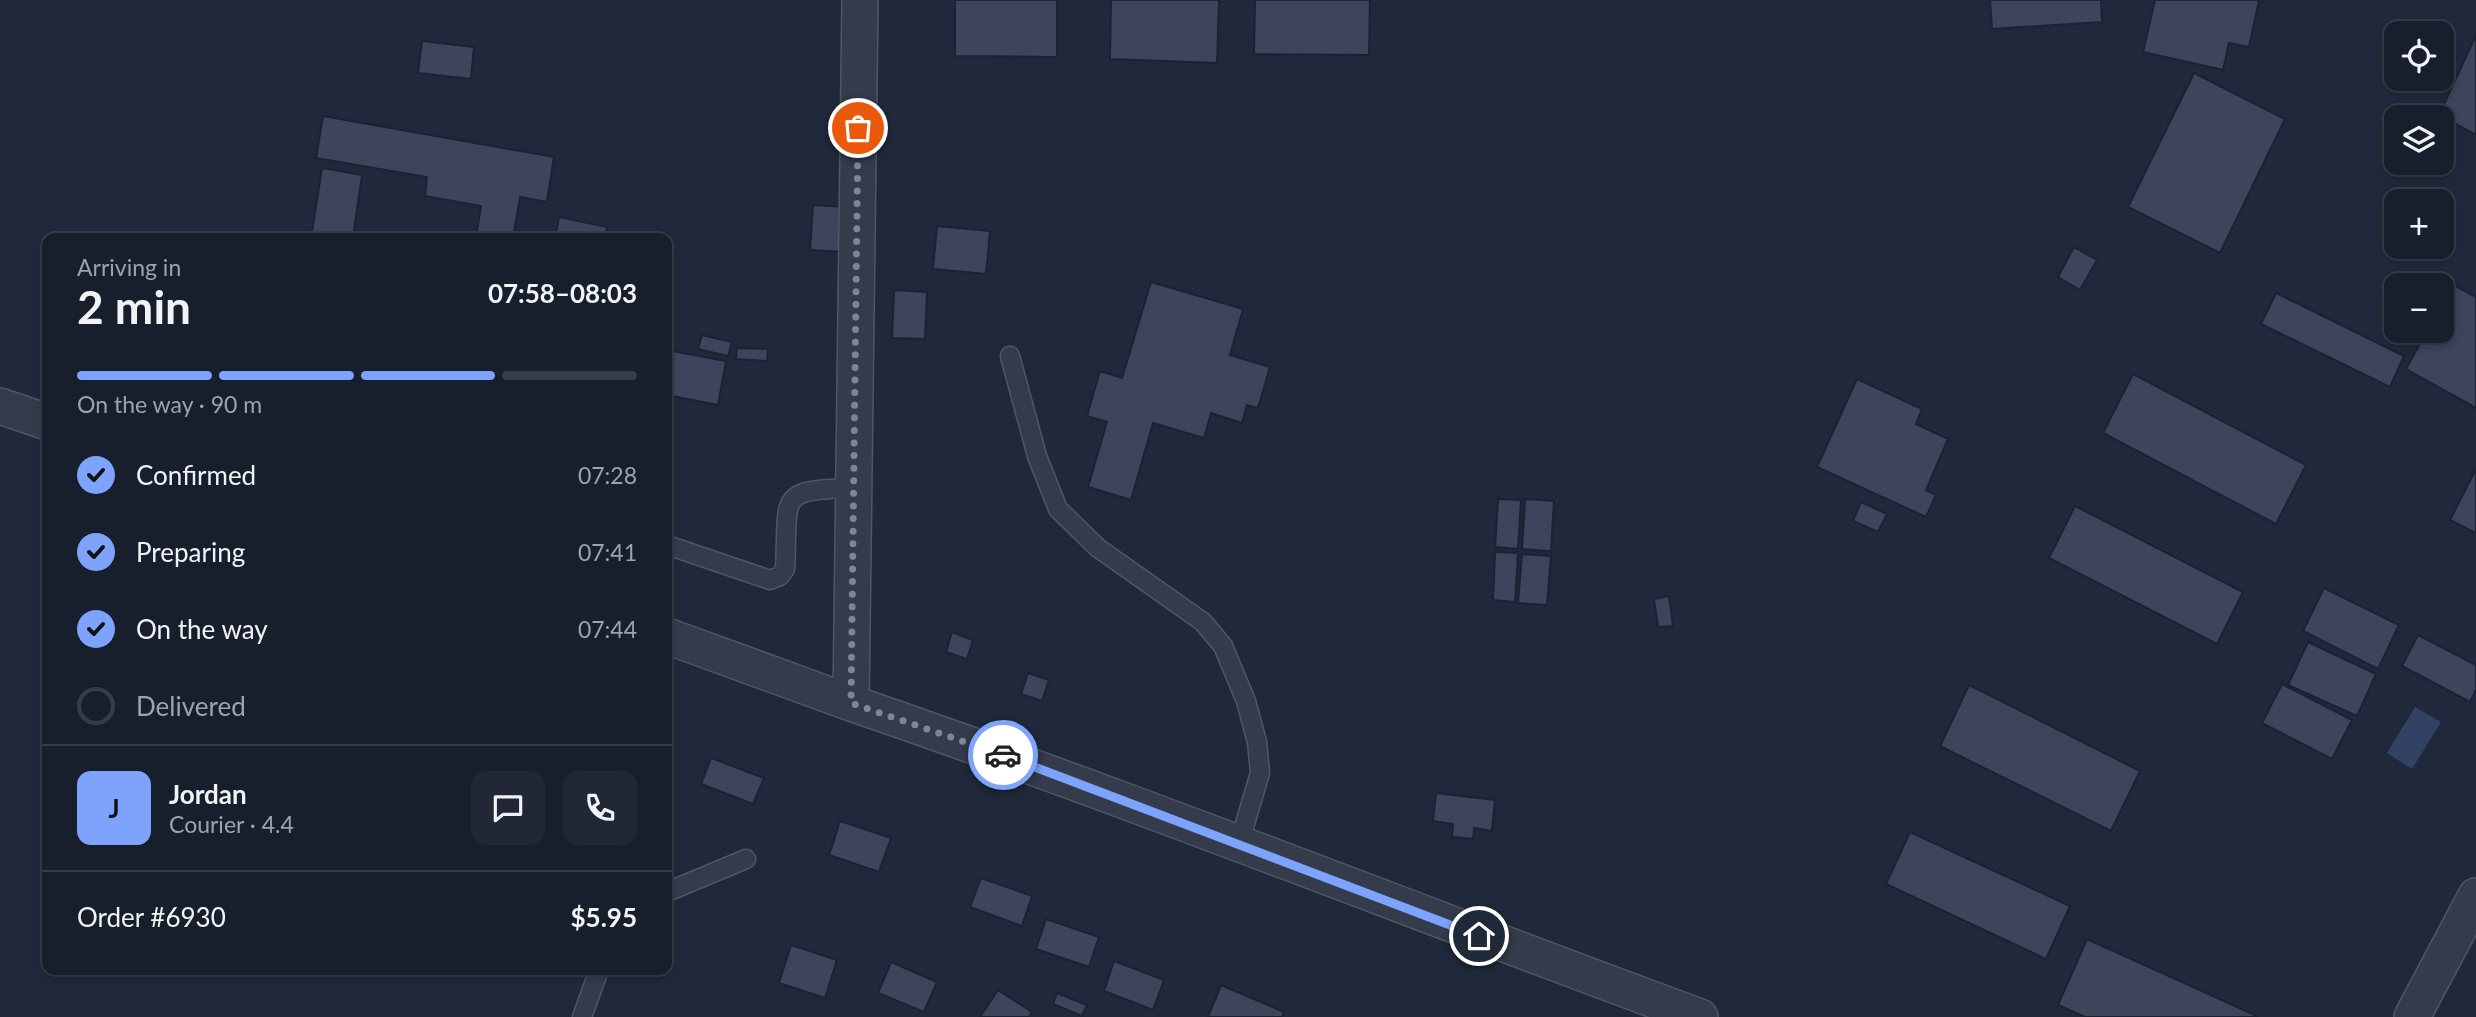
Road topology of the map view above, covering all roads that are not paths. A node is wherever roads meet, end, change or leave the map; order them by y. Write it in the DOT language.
graph roads {
  1 [pos="860,0"];
  2 [pos="1010,356"];
  3 [pos="0,406"];
  4 [pos="42,420"];
  5 [pos="856,488"];
  6 [pos="672,547"];
  7 [pos="672,638"];
  8 [pos="851,703"];
  9 [pos="1239,844"];
  10 [pos="746,859"];
  11 [pos="672,890"];
  12 [pos="2476,896"];
  13 [pos="597,975"];
  14 [pos="582,1017"];
  15 [pos="1700,1017"];
  16 [pos="2412,1017"];
  1 -- 5 [label="street"];
  2 -- 9 [label="lane"];
  3 -- 4 [label="street"];
  5 -- 6 [label="lane"];
  5 -- 8 [label="street"];
  7 -- 8 [label="street"];
  8 -- 9 [label="street"];
  9 -- 15 [label="street"];
  10 -- 11 [label="lane"];
  12 -- 16 [label="street"];
  13 -- 14 [label="lane"];
}
